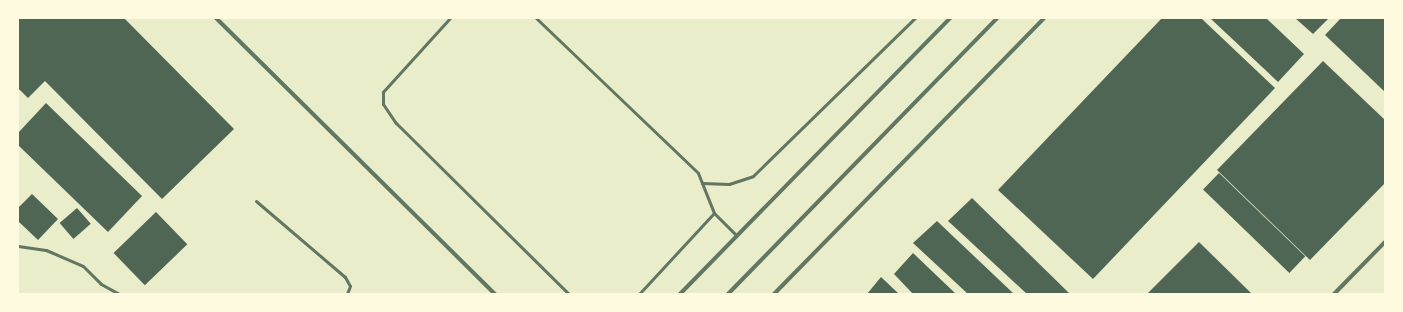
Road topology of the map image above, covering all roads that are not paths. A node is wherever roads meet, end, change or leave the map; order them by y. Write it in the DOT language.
graph roads {
  1 [pos="216,18"];
  2 [pos="450,18"];
  3 [pos="536,18"];
  4 [pos="915,18"];
  5 [pos="950,18"];
  6 [pos="997,18"];
  7 [pos="1044,18"];
  8 [pos="702,183"];
  9 [pos="256,201"];
  10 [pos="714,213"];
  11 [pos="736,235"];
  12 [pos="1385,242"];
  13 [pos="18,246"];
  14 [pos="119,294"];
  15 [pos="347,294"];
  16 [pos="495,294"];
  17 [pos="569,294"];
  18 [pos="639,294"];
  19 [pos="680,294"];
  20 [pos="728,294"];
  21 [pos="774,294"];
  22 [pos="1334,294"];
  1 -- 16 [label="street"];
  2 -- 17 [label="lane"];
  3 -- 8 [label="lane"];
  4 -- 8 [label="lane"];
  5 -- 11 [label="street"];
  6 -- 20 [label="street"];
  7 -- 21 [label="street"];
  8 -- 10 [label="lane"];
  9 -- 15 [label="lane"];
  10 -- 11 [label="lane"];
  10 -- 18 [label="lane"];
  11 -- 19 [label="street"];
  12 -- 22 [label="street"];
  13 -- 14 [label="lane"];
}
